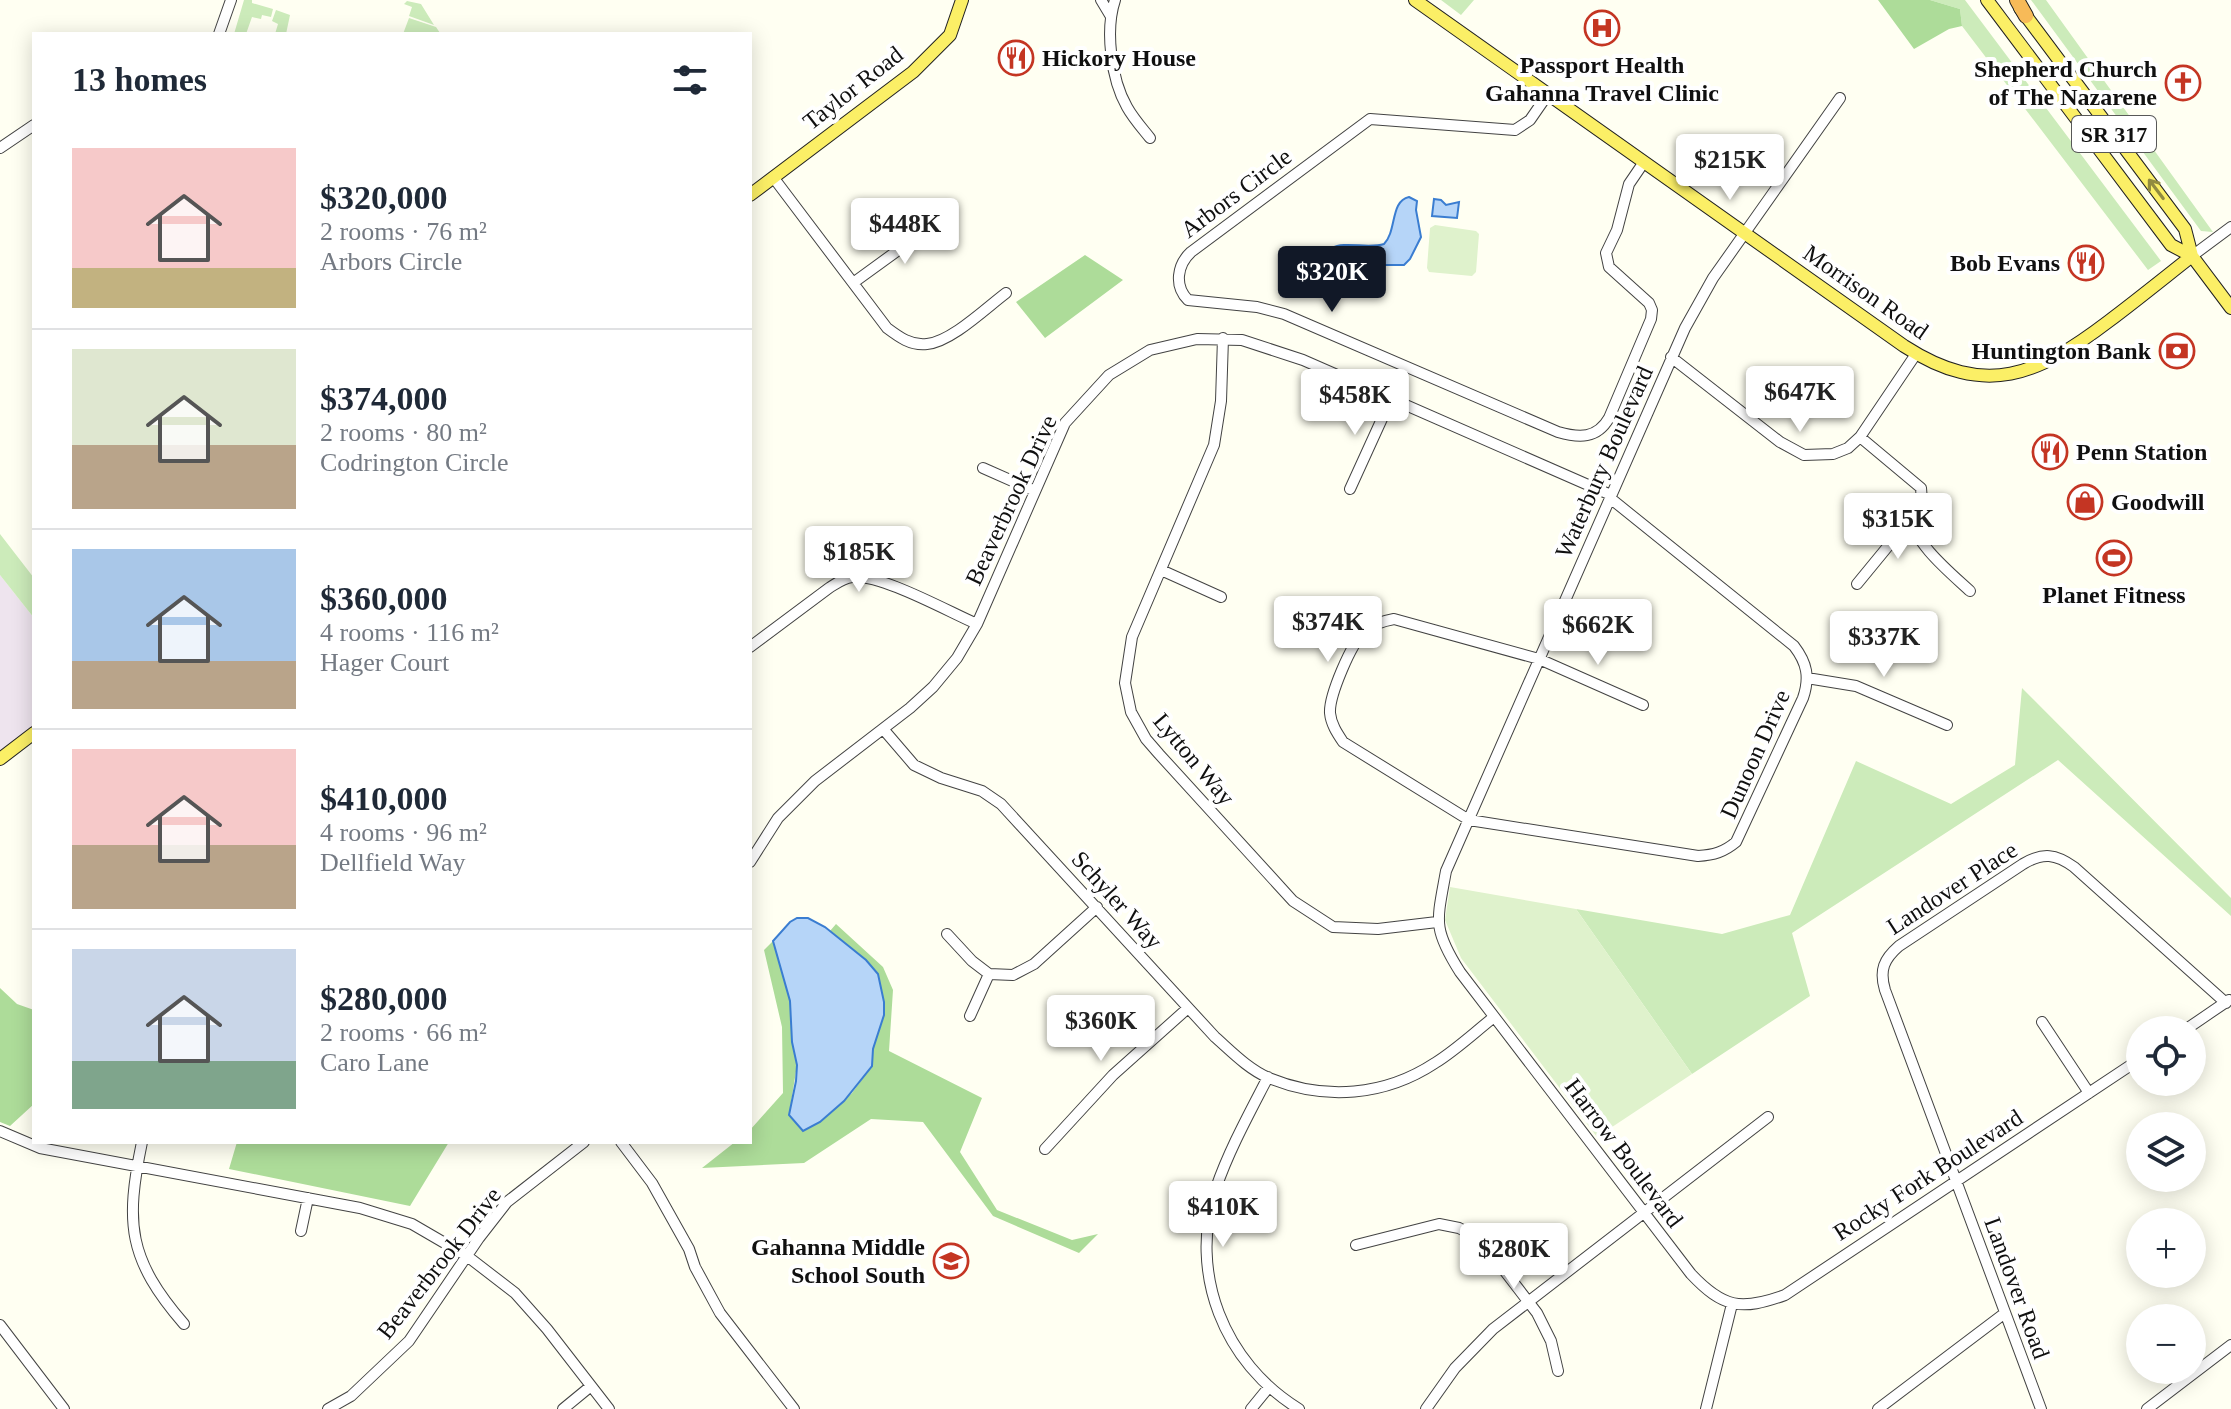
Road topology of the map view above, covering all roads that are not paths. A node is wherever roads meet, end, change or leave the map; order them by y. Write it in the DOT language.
graph roads {
  1 [pos="231,0"];
  2 [pos="962,0"];
  3 [pos="1101,0"];
  4 [pos="1115,0"];
  5 [pos="1415,0"];
  6 [pos="1987,0"];
  7 [pos="2016,0"];
  8 [pos="1110,15"];
  9 [pos="2026,16"];
  10 [pos="220,32"];
  11 [pos="1548,94"];
  12 [pos="1840,98"];
  13 [pos="32,126"];
  14 [pos="1150,138"];
  15 [pos="0,148"];
  16 [pos="1644,162"];
  17 [pos="773,177"];
  18 [pos="752,193"];
  19 [pos="937,222"];
  20 [pos="2231,227"];
  21 [pos="1745,234"];
  22 [pos="2192,256"];
  23 [pos="853,283"];
  24 [pos="1006,293"];
  25 [pos="2231,308"];
  26 [pos="1223,338"];
  27 [pos="1916,354"];
  28 [pos="1671,357"];
  29 [pos="1391,399"];
  30 [pos="1860,437"];
  31 [pos="983,468"];
  32 [pos="1350,489"];
  33 [pos="1035,491"];
  34 [pos="1611,497"];
  35 [pos="1912,517"];
  36 [pos="1161,570"];
  37 [pos="1857,584"];
  38 [pos="1970,591"];
  39 [pos="1221,597"];
  40 [pos="977,624"];
  41 [pos="752,646"];
  42 [pos="1539,659"];
  43 [pos="1807,678"];
  44 [pos="1643,705"];
  45 [pos="1947,725"];
  46 [pos="884,730"];
  47 [pos="32,735"];
  48 [pos="0,759"];
  49 [pos="1469,820"];
  50 [pos="752,859"];
  51 [pos="1097,907"];
  52 [pos="1437,922"];
  53 [pos="947,934"];
  54 [pos="989,974"];
  55 [pos="2228,1001"];
  56 [pos="1188,1008"];
  57 [pos="970,1016"];
  58 [pos="2206,1016"];
  59 [pos="1494,1017"];
  60 [pos="2042,1022"];
  61 [pos="2126,1068"];
  62 [pos="1268,1077"];
  63 [pos="2089,1093"];
  64 [pos="1768,1117"];
  65 [pos="0,1131"];
  66 [pos="142,1144"];
  67 [pos="581,1144"];
  68 [pos="623,1144"];
  69 [pos="1045,1149"];
  70 [pos="137,1166"];
  71 [pos="1956,1182"];
  72 [pos="308,1198"];
  73 [pos="1644,1212"];
  74 [pos="301,1231"];
  75 [pos="1356,1245"];
  76 [pos="467,1256"];
  77 [pos="1527,1302"];
  78 [pos="1732,1304"];
  79 [pos="2005,1313"];
  80 [pos="184,1324"];
  81 [pos="0,1325"];
  82 [pos="2231,1345"];
  83 [pos="1558,1371"];
  84 [pos="591,1386"];
  85 [pos="1269,1387"];
  86 [pos="64,1409"];
  87 [pos="328,1409"];
  88 [pos="563,1409"];
  89 [pos="609,1409"];
  90 [pos="794,1409"];
  91 [pos="1251,1409"];
  92 [pos="1299,1409"];
  93 [pos="1426,1409"];
  94 [pos="1706,1409"];
  95 [pos="1878,1409"];
  96 [pos="2041,1409"];
  97 [pos="2147,1409"];
  1 -- 10 [label="street"];
  2 -- 17 [label="main road, Taylor Road"];
  3 -- 8 [label="street"];
  4 -- 8 [label="street"];
  5 -- 11 [label="main road, Morrison Road"];
  6 -- 22 [label="main road, SR 317"];
  7 -- 9 [label="highway"];
  8 -- 14 [label="street"];
  22 -- 9 [label="main road, SR 317, one-way"];
  11 -- 16 [label="main road, Morrison Road"];
  11 -- 16 [label="street, Arbors Circle"];
  12 -- 21 [label="street, Waterbury Boulevard"];
  13 -- 15 [label="street"];
  16 -- 21 [label="main road, Morrison Road"];
  17 -- 18 [label="main road, Taylor Road"];
  17 -- 23 [label="street"];
  19 -- 23 [label="street"];
  20 -- 22 [label="street"];
  21 -- 27 [label="main road, Morrison Road"];
  21 -- 28 [label="street, Waterbury Boulevard"];
  22 -- 25 [label="main road, SR 317"];
  22 -- 27 [label="main road, Morrison Road"];
  23 -- 24 [label="street"];
  26 -- 29 [label="street, Beaverbrook Drive"];
  26 -- 33 [label="street, Beaverbrook Drive"];
  26 -- 36 [label="street, Lytton Way"];
  27 -- 30 [label="street"];
  28 -- 30 [label="street"];
  28 -- 34 [label="street, Waterbury Boulevard"];
  29 -- 32 [label="street"];
  29 -- 34 [label="street, Beaverbrook Drive"];
  30 -- 35 [label="street"];
  31 -- 33 [label="street"];
  33 -- 40 [label="street, Beaverbrook Drive"];
  34 -- 42 [label="street, Waterbury Boulevard"];
  34 -- 43 [label="street, Dunoon Drive"];
  35 -- 37 [label="street"];
  35 -- 38 [label="street"];
  36 -- 39 [label="street"];
  36 -- 52 [label="street, Lytton Way"];
  40 -- 41 [label="street"];
  40 -- 46 [label="street, Beaverbrook Drive"];
  42 -- 44 [label="street"];
  42 -- 49 [label="street, Waterbury Boulevard"];
  42 -- 49 [label="street"];
  43 -- 45 [label="street"];
  43 -- 49 [label="street, Dunoon Drive"];
  46 -- 50 [label="street, Beaverbrook Drive"];
  46 -- 51 [label="street, Schyler Way"];
  47 -- 48 [label="main road"];
  49 -- 52 [label="street, Waterbury Boulevard"];
  51 -- 54 [label="street"];
  51 -- 56 [label="street, Schyler Way"];
  52 -- 59 [label="street"];
  53 -- 54 [label="street"];
  54 -- 57 [label="street"];
  55 -- 58 [label="street"];
  55 -- 71 [label="street, Landover Place"];
  56 -- 62 [label="street, Schyler Way"];
  56 -- 69 [label="street"];
  59 -- 62 [label="street, Schyler Way"];
  59 -- 73 [label="street, Harrow Boulevard"];
  60 -- 63 [label="street"];
  61 -- 63 [label="street, Rocky Fork Boulevard"];
  62 -- 85 [label="street"];
  63 -- 71 [label="street, Rocky Fork Boulevard"];
  64 -- 73 [label="street"];
  65 -- 70 [label="street"];
  66 -- 70 [label="street"];
  67 -- 76 [label="street, Beaverbrook Drive"];
  68 -- 90 [label="street"];
  70 -- 72 [label="street"];
  70 -- 80 [label="street"];
  71 -- 78 [label="street, Rocky Fork Boulevard"];
  71 -- 79 [label="street, Landover Road"];
  72 -- 74 [label="street"];
  72 -- 76 [label="street"];
  73 -- 77 [label="street"];
  73 -- 78 [label="street, Harrow Boulevard"];
  75 -- 77 [label="street"];
  76 -- 84 [label="street"];
  76 -- 87 [label="street, Beaverbrook Drive"];
  77 -- 83 [label="street"];
  77 -- 93 [label="street"];
  78 -- 94 [label="street"];
  79 -- 95 [label="street"];
  79 -- 96 [label="street, Landover Road"];
  81 -- 86 [label="street"];
  82 -- 97 [label="street"];
  84 -- 88 [label="street"];
  84 -- 89 [label="street"];
  85 -- 91 [label="street"];
  85 -- 92 [label="street"];
}
